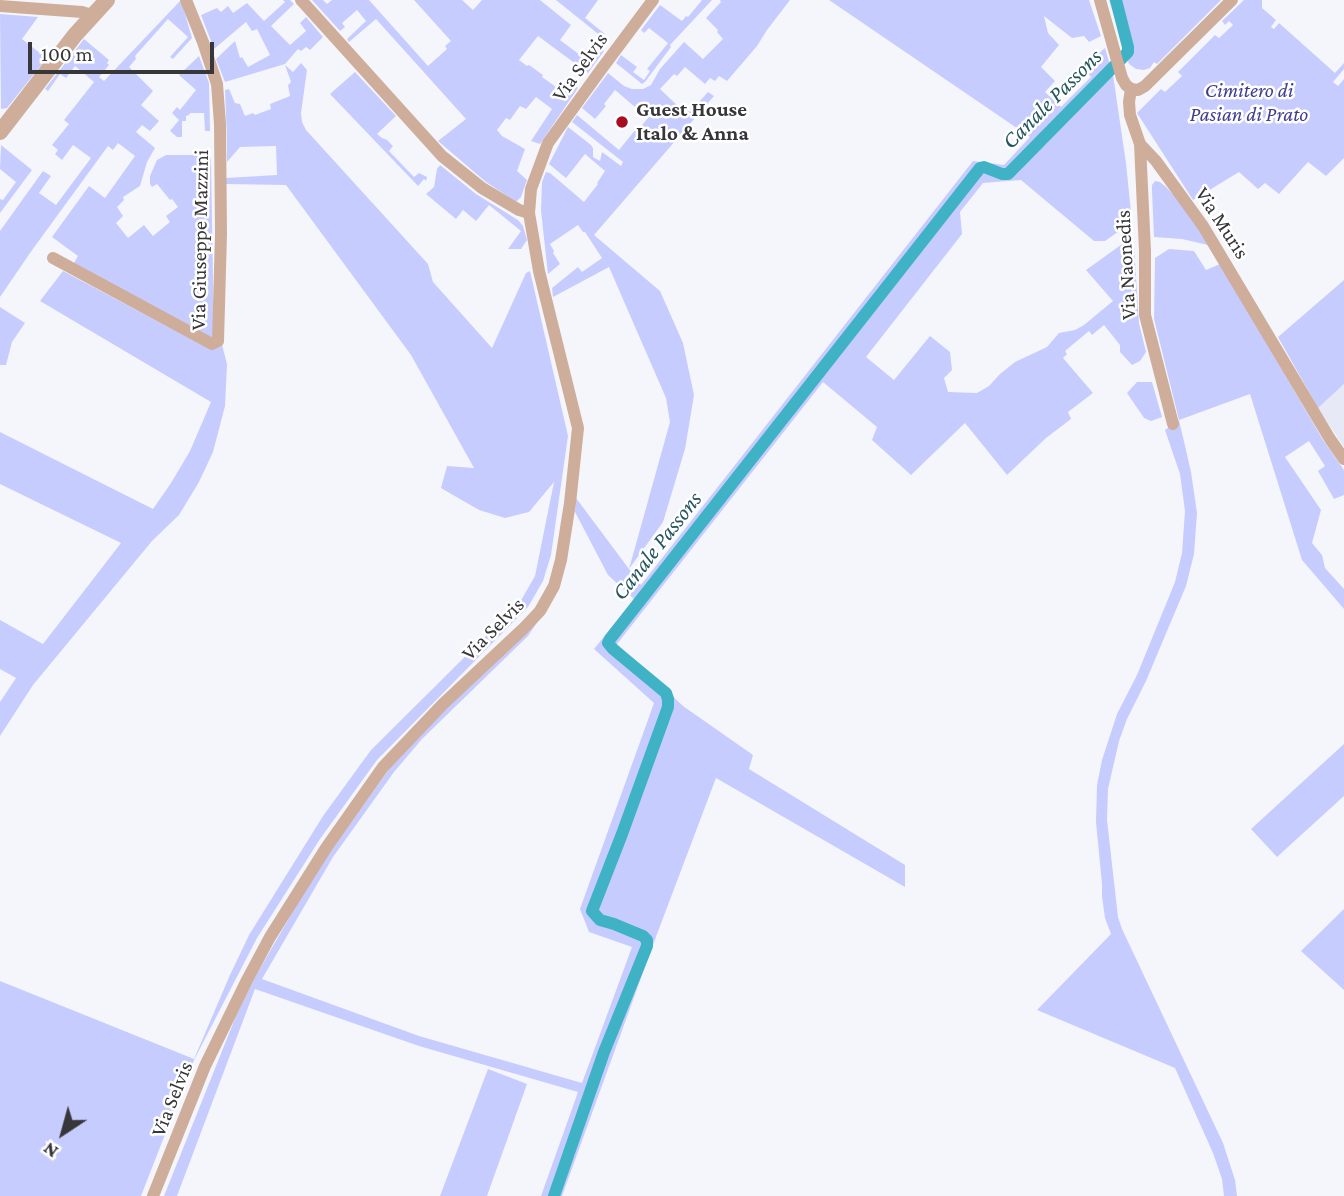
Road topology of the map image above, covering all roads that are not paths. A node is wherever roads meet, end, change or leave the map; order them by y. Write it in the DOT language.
graph roads {
  1 [pos="107,0"];
  2 [pos="186,0"];
  3 [pos="301,0"];
  4 [pos="653,0"];
  5 [pos="1100,0"];
  6 [pos="1233,0"];
  7 [pos="37,4"];
  8 [pos="0,6"];
  9 [pos="92,15"];
  10 [pos="1131,89"];
  11 [pos="0,132"];
  12 [pos="1140,144"];
  13 [pos="529,213"];
  14 [pos="53,258"];
  15 [pos="1173,424"];
  16 [pos="1344,459"];
  17 [pos="153,1196"];
  1 -- 9 [label="street"];
  2 -- 14 [label="street, Via Giuseppe Mazzini"];
  3 -- 13 [label="street"];
  4 -- 13 [label="street, Via Selvis"];
  5 -- 10 [label="street, Via Muris"];
  6 -- 10 [label="street"];
  7 -- 8 [label="street"];
  7 -- 9 [label="street"];
  9 -- 11 [label="street"];
  10 -- 12 [label="street, Via Muris"];
  12 -- 15 [label="street, Via Naonedis"];
  12 -- 16 [label="street, Via Muris"];
  13 -- 17 [label="street, Via Selvis"];
}
